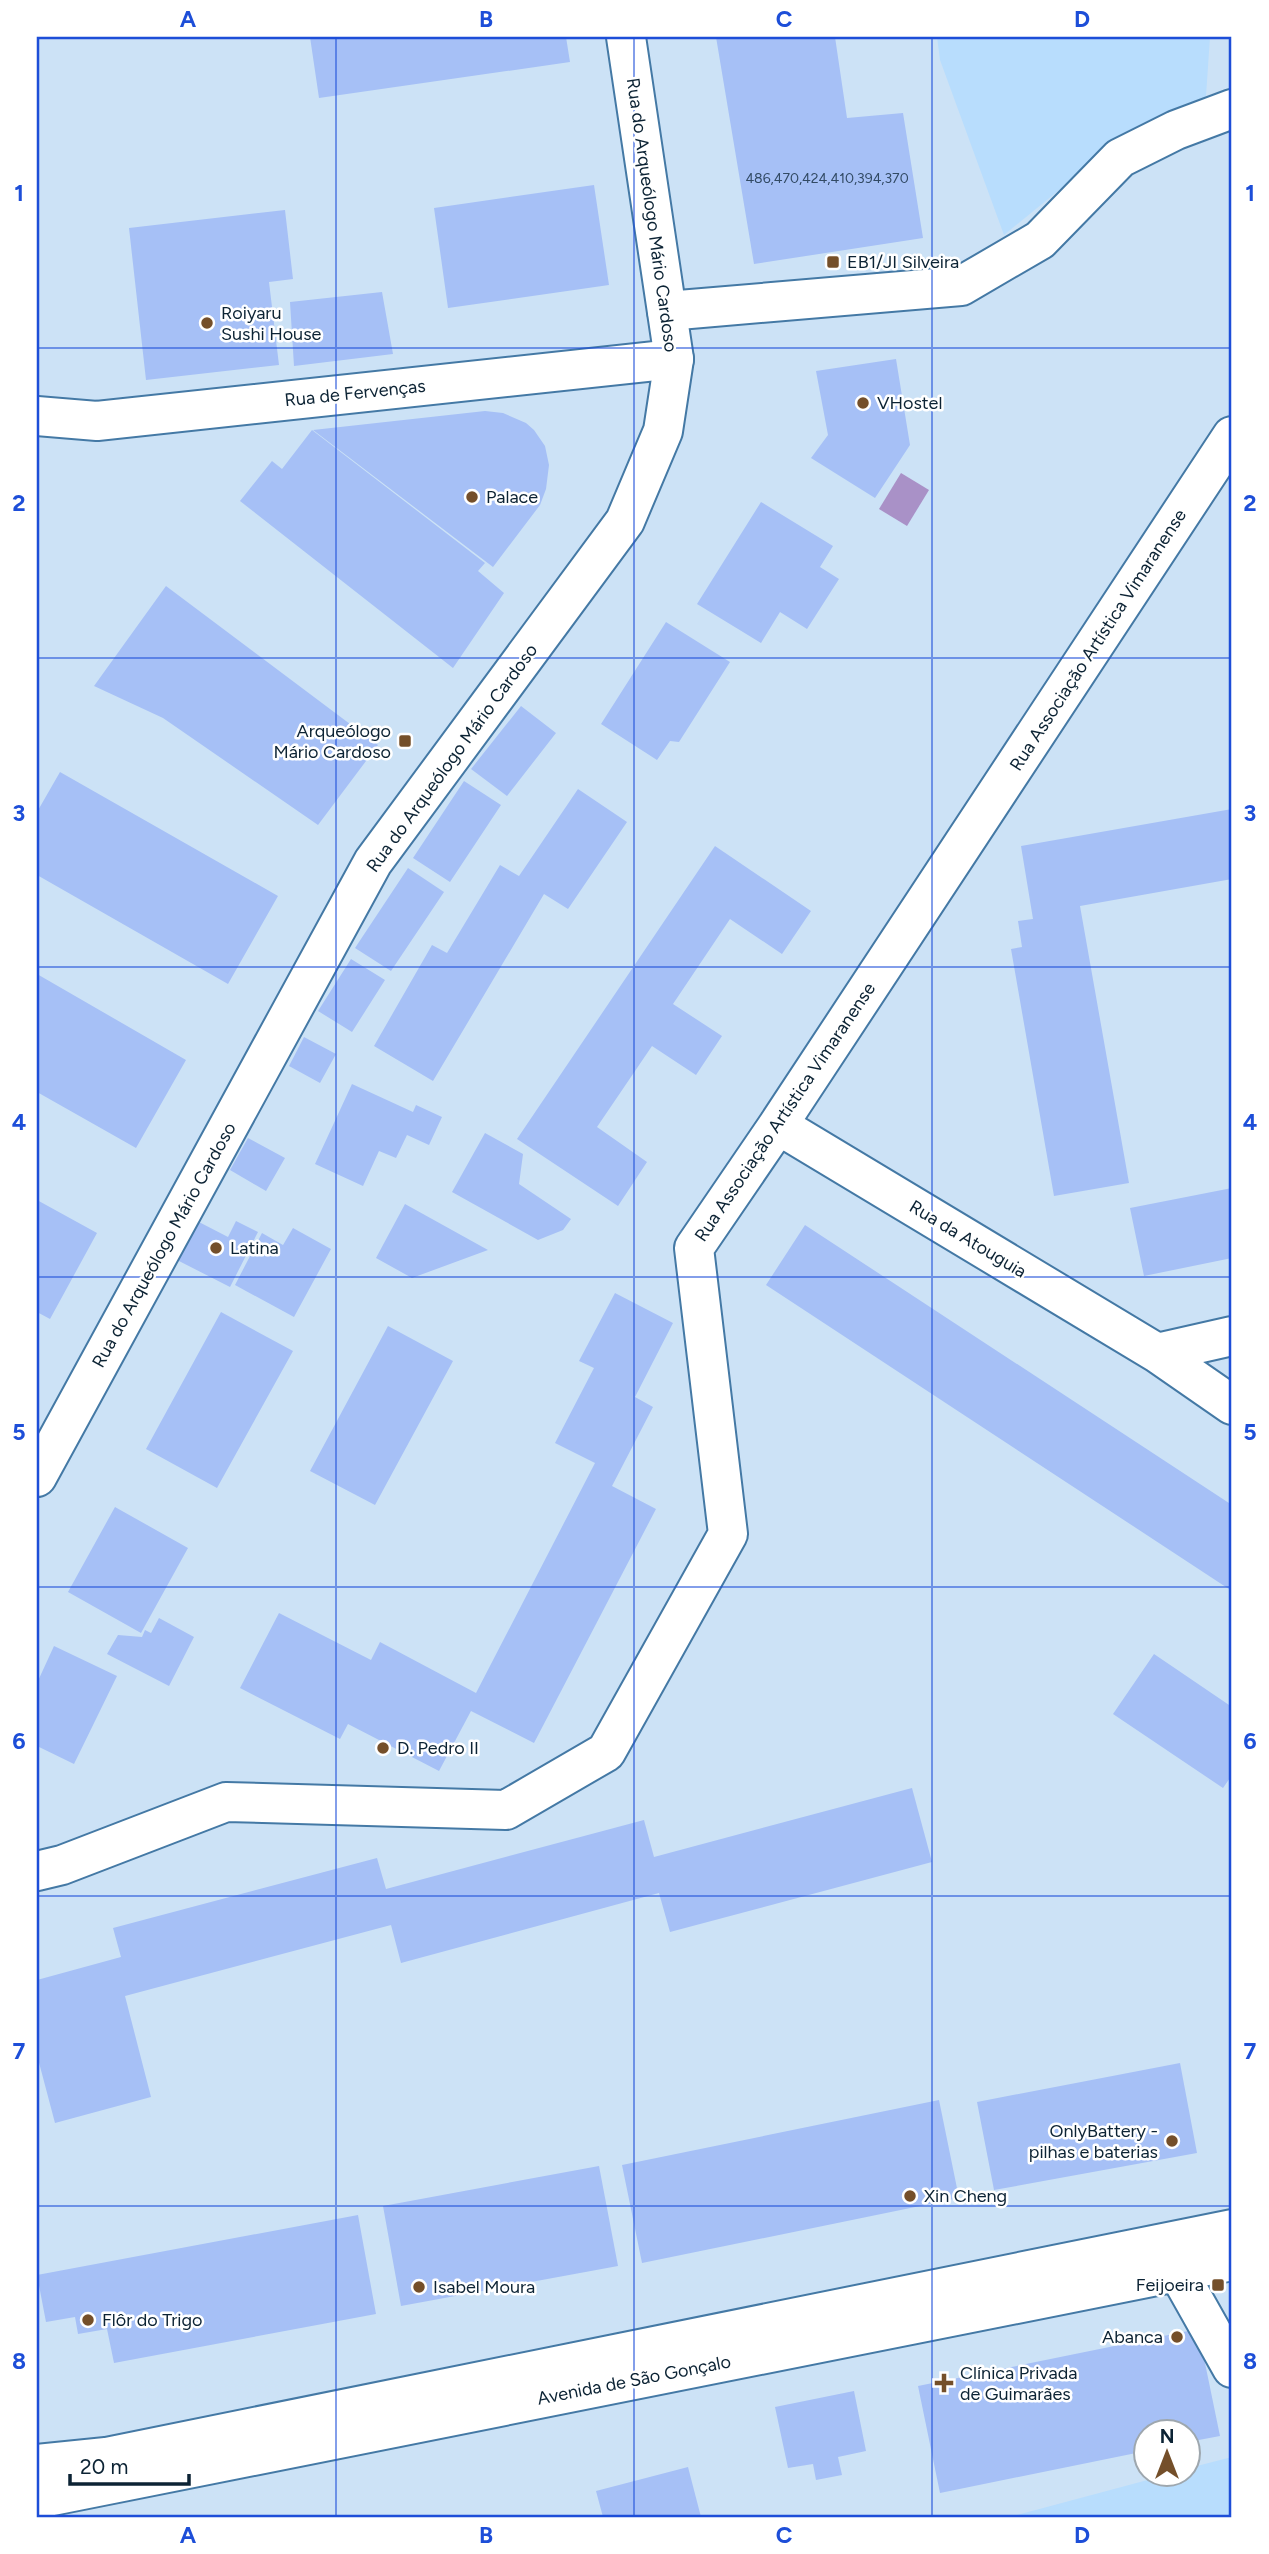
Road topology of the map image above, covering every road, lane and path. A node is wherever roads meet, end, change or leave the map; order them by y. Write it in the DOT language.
graph roads {
  1 [pos="626,37"];
  2 [pos="1232,109"];
  3 [pos="667,311"];
  4 [pos="674,359"];
  5 [pos="37,416"];
  6 [pos="1232,436"];
  7 [pos="778,1125"];
  8 [pos="1232,1336"];
  9 [pos="1157,1353"];
  10 [pos="1232,1405"];
  11 [pos="37,1477"];
  12 [pos="45,1876"];
  13 [pos="1232,2229"];
  14 [pos="1232,2261"];
  15 [pos="1178,2272"];
  16 [pos="1232,2368"];
  17 [pos="37,2464"];
  18 [pos="37,2500"];
  1 -- 3 [label="street, Rua do Arqueólogo Mário Cardoso"];
  2 -- 3 [label="street"];
  3 -- 4 [label="street, Rua do Arqueólogo Mário Cardoso"];
  4 -- 5 [label="street, Rua de Fervenças"];
  4 -- 11 [label="street, Rua do Arqueólogo Mário Cardoso"];
  6 -- 7 [label="street, Rua Associação Artística Vimaranense"];
  7 -- 9 [label="street, Rua da Atouguia"];
  7 -- 12 [label="street, Rua Associação Artística Vimaranense"];
  8 -- 9 [label="street"];
  9 -- 10 [label="street, Rua da Atouguia"];
  13 -- 17 [label="street, Avenida de São Gonçalo"];
  14 -- 15 [label="street, Avenida de São Gonçalo"];
  15 -- 16 [label="street"];
  15 -- 18 [label="street, Avenida de São Gonçalo"];
}
